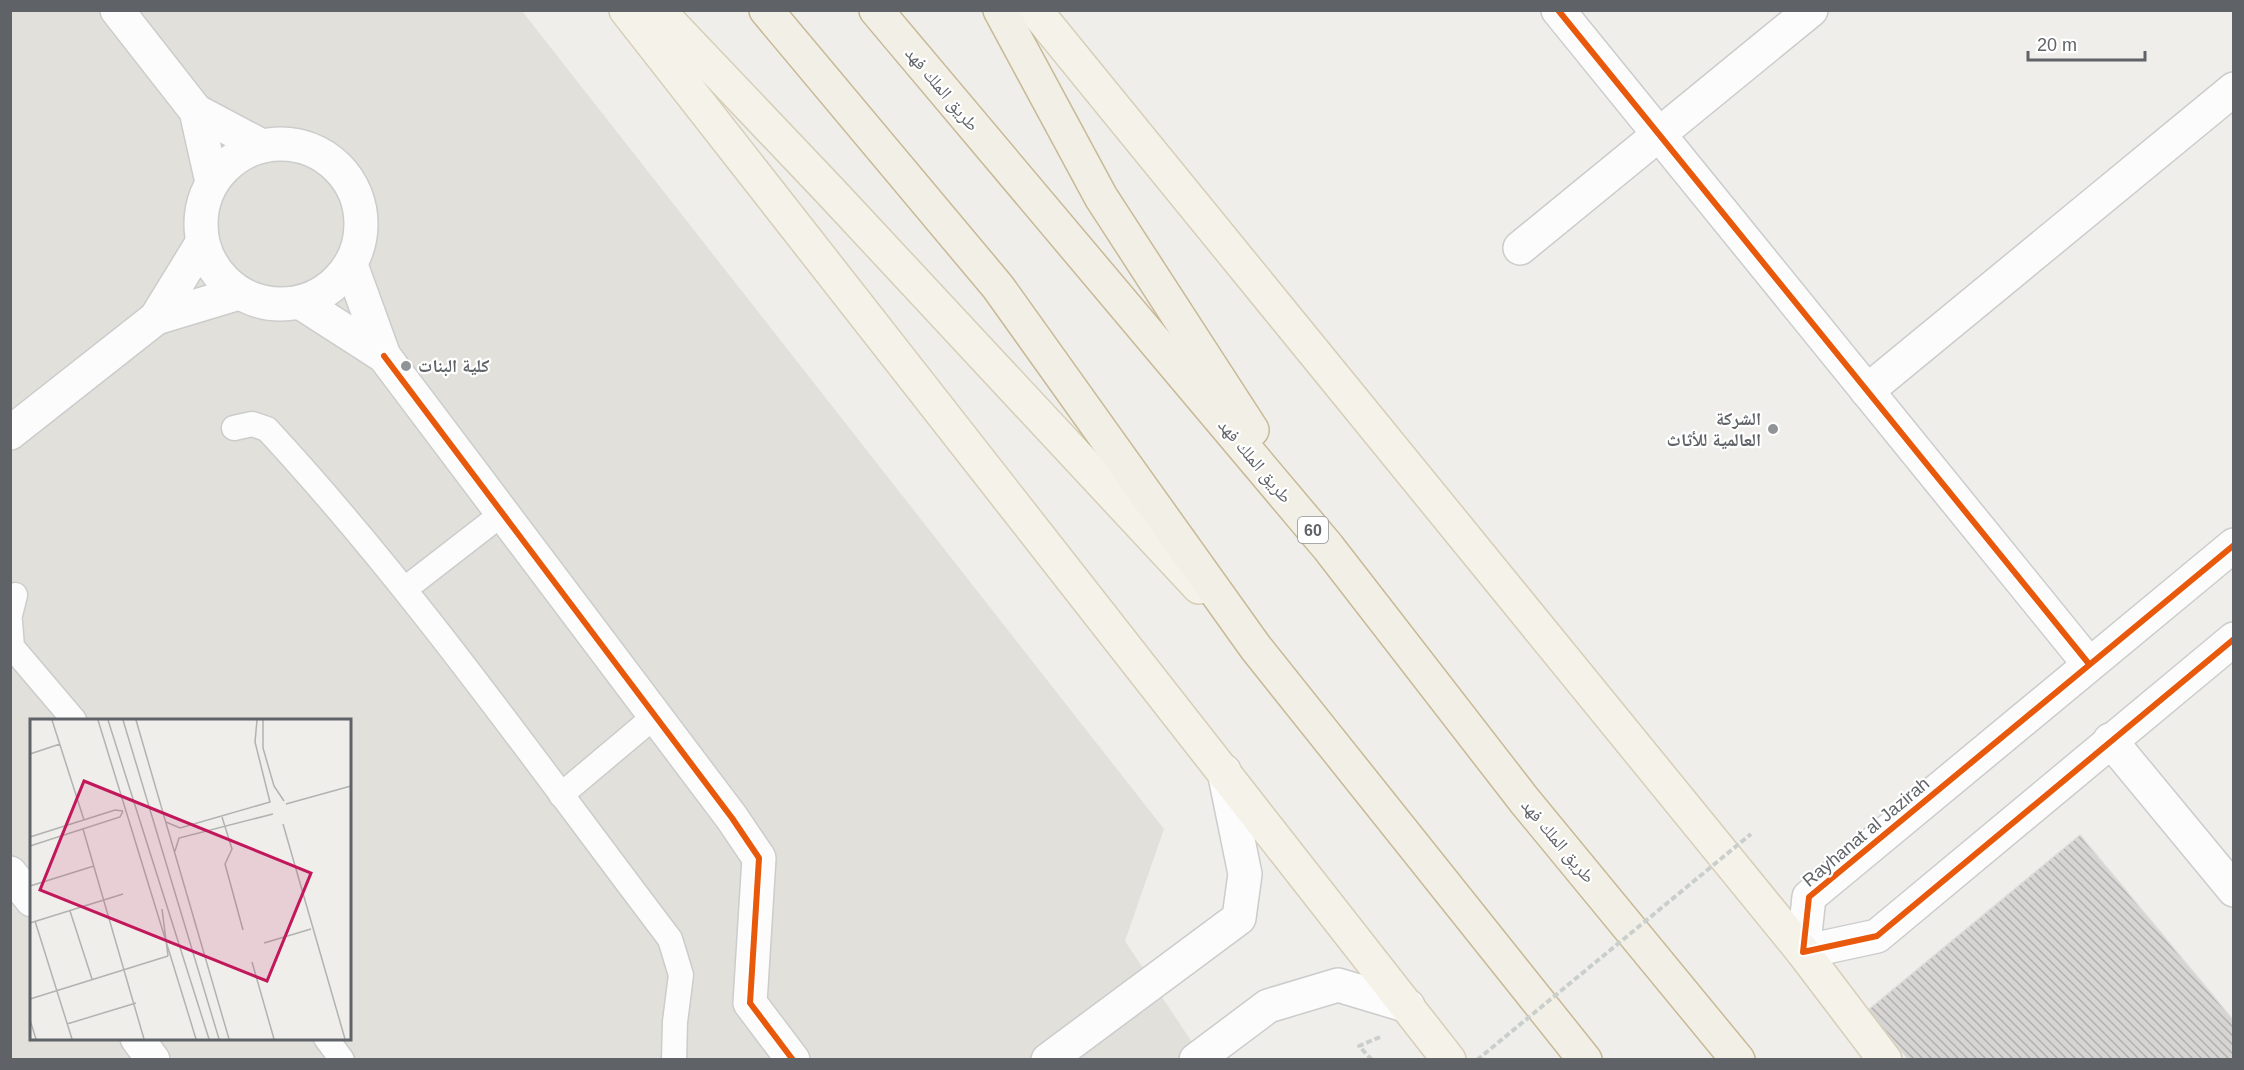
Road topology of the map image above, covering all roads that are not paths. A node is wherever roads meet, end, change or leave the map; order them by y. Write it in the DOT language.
graph roads {
  1 [pos="117,10"];
  2 [pos="626,10"];
  3 [pos="658,10"];
  4 [pos="766,10"];
  5 [pos="876,10"];
  6 [pos="1000,10"];
  7 [pos="1035,10"];
  8 [pos="1558,10"];
  9 [pos="1811,10"];
  10 [pos="2234,89"];
  11 [pos="196,111"];
  12 [pos="1659,135"];
  13 [pos="262,146"];
  14 [pos="212,182"];
  15 [pos="202,243"];
  16 [pos="1520,248"];
  17 [pos="351,265"];
  18 [pos="239,293"];
  19 [pos="300,302"];
  20 [pos="156,318"];
  21 [pos="384,356"];
  22 [pos="1867,391"];
  23 [pos="234,428"];
  24 [pos="10,433"];
  25 [pos="503,513"];
  26 [pos="2234,545"];
  27 [pos="1328,548"];
  28 [pos="405,589"];
  29 [pos="10,622"];
  30 [pos="2234,639"];
  31 [pos="1256,648"];
  32 [pos="2090,664"];
  33 [pos="655,716"];
  34 [pos="73,719"];
  35 [pos="2110,740"];
  36 [pos="1224,771"];
  37 [pos="561,795"];
  38 [pos="10,873"];
  39 [pos="2234,890"];
  40 [pos="30,898"];
  41 [pos="1803,952"];
  42 [pos="1408,1006"];
  43 [pos="139,1040"];
  44 [pos="328,1040"];
  45 [pos="153,1059"];
  46 [pos="342,1059"];
  47 [pos="674,1059"];
  48 [pos="794,1059"];
  49 [pos="1048,1059"];
  50 [pos="1196,1059"];
  51 [pos="1449,1059"];
  52 [pos="1585,1059"];
  53 [pos="1738,1059"];
  54 [pos="1885,1059"];
  1 -- 11 [label="street"];
  2 -- 36 [label="main road"];
  3 -- 31 [label="main road"];
  4 -- 31 [label="highway"];
  5 -- 27 [label="highway, طريق الملك فهد / 60"];
  6 -- 27 [label="highway"];
  7 -- 41 [label="main road"];
  8 -- 12 [label="street"];
  9 -- 12 [label="street"];
  10 -- 22 [label="street"];
  11 -- 13 [label="street"];
  11 -- 14 [label="street"];
  12 -- 16 [label="street"];
  12 -- 22 [label="street"];
  13 -- 14 [label="street"];
  13 -- 17 [label="street"];
  14 -- 15 [label="street"];
  15 -- 18 [label="street"];
  15 -- 20 [label="street"];
  17 -- 19 [label="street"];
  17 -- 21 [label="street"];
  18 -- 19 [label="street"];
  18 -- 20 [label="street"];
  19 -- 21 [label="street"];
  20 -- 24 [label="street"];
  21 -- 25 [label="street"];
  22 -- 32 [label="street"];
  23 -- 28 [label="lane"];
  25 -- 28 [label="lane"];
  25 -- 33 [label="street"];
  26 -- 32 [label="street, Rayhanat al Jazirah"];
  27 -- 53 [label="highway, طريق الملك فهد / 60"];
  28 -- 37 [label="lane"];
  29 -- 34 [label="lane"];
  30 -- 35 [label="street"];
  31 -- 52 [label="highway"];
  32 -- 41 [label="street, Rayhanat al Jazirah"];
  33 -- 37 [label="lane"];
  33 -- 48 [label="street"];
  35 -- 39 [label="street"];
  35 -- 41 [label="street"];
  36 -- 42 [label="main road"];
  36 -- 49 [label="street"];
  37 -- 47 [label="lane"];
  38 -- 40 [label="street"];
  41 -- 54 [label="main road"];
  42 -- 50 [label="street"];
  42 -- 51 [label="main road"];
  43 -- 45 [label="street"];
  44 -- 46 [label="lane"];
}
